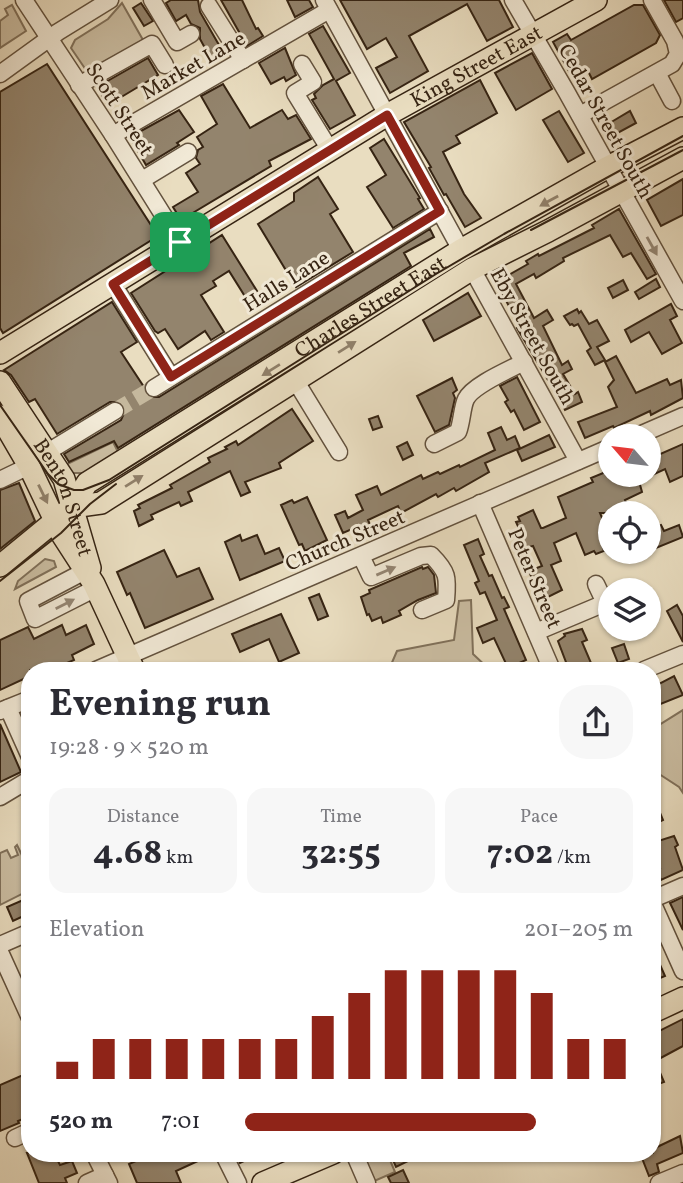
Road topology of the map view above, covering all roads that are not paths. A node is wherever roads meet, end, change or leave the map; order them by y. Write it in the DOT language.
graph roads {
  1 [pos="24,0"];
  2 [pos="110,0"];
  3 [pos="152,0"];
  4 [pos="513,0"];
  5 [pos="596,0"];
  6 [pos="652,0"];
  7 [pos="327,5"];
  8 [pos="209,6"];
  9 [pos="677,29"];
  10 [pos="191,34"];
  11 [pos="533,35"];
  12 [pos="49,39"];
  13 [pos="243,60"];
  14 [pos="302,64"];
  15 [pos="165,65"];
  16 [pos="657,73"];
  17 [pos="0,74"];
  18 [pos="79,85"];
  19 [pos="672,101"];
  20 [pos="387,115"];
  21 [pos="580,115"];
  22 [pos="683,128"];
  23 [pos="113,135"];
  24 [pos="330,150"];
  25 [pos="188,152"];
  26 [pos="683,158"];
  27 [pos="608,167"];
  28 [pos="142,180"];
  29 [pos="622,192"];
  30 [pos="440,211"];
  31 [pos="180,242"];
  32 [pos="461,250"];
  33 [pos="472,269"];
  34 [pos="113,284"];
  35 [pos="683,301"];
  36 [pos="0,353"];
  37 [pos="524,362"];
  38 [pos="171,377"];
  39 [pos="295,380"];
  40 [pos="0,383"];
  41 [pos="154,387"];
  42 [pos="115,411"];
  43 [pos="0,416"];
  44 [pos="683,416"];
  45 [pos="662,425"];
  46 [pos="434,444"];
  47 [pos="339,452"];
  48 [pos="46,453"];
  49 [pos="598,453"];
  50 [pos="578,461"];
  51 [pos="29,466"];
  52 [pos="64,479"];
  53 [pos="0,480"];
  54 [pos="87,484"];
  55 [pos="480,503"];
  56 [pos="72,507"];
  57 [pos="55,522"];
  58 [pos="411,534"];
  59 [pos="361,556"];
  60 [pos="424,561"];
  61 [pos="0,566"];
  62 [pos="91,581"];
  63 [pos="596,584"];
  64 [pos="422,610"];
  65 [pos="536,632"];
  66 [pos="683,654"];
  67 [pos="130,662"];
  68 [pos="135,662"];
  69 [pos="549,662"];
  70 [pos="661,663"];
  71 [pos="21,703"];
  72 [pos="4,710"];
  73 [pos="21,741"];
  74 [pos="21,784"];
  75 [pos="0,797"];
  76 [pos="683,886"];
  77 [pos="661,898"];
  78 [pos="661,920"];
  79 [pos="21,936"];
  80 [pos="0,945"];
  81 [pos="0,952"];
  82 [pos="683,971"];
  83 [pos="21,998"];
  84 [pos="683,998"];
  85 [pos="661,1008"];
  86 [pos="98,1162"];
  87 [pos="228,1162"];
  88 [pos="312,1162"];
  89 [pos="358,1162"];
  90 [pos="683,1173"];
  91 [pos="107,1179"];
  92 [pos="87,1183"];
  93 [pos="238,1183"];
  94 [pos="263,1183"];
  95 [pos="367,1183"];
  96 [pos="659,1183"];
  1 -- 12 [label="street, Scott Street"];
  2 -- 12 [label="street"];
  3 -- 10 [label="street"];
  4 -- 11 [label="street, Cedar Street South"];
  5 -- 11 [label="main road, King Street East"];
  6 -- 9 [label="street"];
  7 -- 13 [label="street, Market Lane"];
  7 -- 20 [label="street"];
  8 -- 13 [label="street"];
  9 -- 16 [label="street"];
  11 -- 20 [label="main road, King Street East"];
  11 -- 21 [label="street, Cedar Street South"];
  12 -- 17 [label="street"];
  12 -- 18 [label="street, Scott Street"];
  13 -- 23 [label="street, Market Lane"];
  14 -- 24 [label="street"];
  15 -- 18 [label="street"];
  16 -- 19 [label="street"];
  16 -- 21 [label="street"];
  18 -- 23 [label="street, Scott Street"];
  20 -- 24 [label="main road, King Street East"];
  20 -- 30 [label="street"];
  21 -- 27 [label="street, Cedar Street South"];
  22 -- 27 [label="main road, Charles Street East"];
  23 -- 28 [label="street, Scott Street"];
  24 -- 31 [label="main road, King Street East"];
  25 -- 28 [label="street"];
  26 -- 29 [label="main road, Charles Street East"];
  27 -- 29 [label="street, Cedar Street South"];
  27 -- 32 [label="main road, Charles Street East, one-way"];
  28 -- 31 [label="street, Scott Street"];
  29 -- 33 [label="main road, Charles Street East"];
  29 -- 35 [label="street, Cedar Street South, one-way"];
  30 -- 32 [label="street"];
  30 -- 38 [label="street, Halls Lane"];
  31 -- 34 [label="main road, King Street East"];
  32 -- 54 [label="main road, Charles Street East, one-way"];
  33 -- 37 [label="street, Eby Street South"];
  39 -- 33 [label="main road, Charles Street East, one-way"];
  34 -- 36 [label="main road, King Street East"];
  34 -- 38 [label="street"];
  37 -- 46 [label="street"];
  37 -- 50 [label="street, Eby Street South"];
  38 -- 41 [label="street, Halls Lane"];
  39 -- 47 [label="street"];
  56 -- 39 [label="main road, Charles Street East, one-way"];
  40 -- 48 [label="main road, Benton Street"];
  42 -- 48 [label="street"];
  43 -- 51 [label="main road, Benton Street"];
  44 -- 45 [label="street"];
  48 -- 52 [label="main road, Benton Street"];
  49 -- 50 [label="street, Church Street"];
  50 -- 55 [label="street, Church Street"];
  51 -- 53 [label="street"];
  51 -- 57 [label="main road, Benton Street, one-way"];
  52 -- 54 [label="main road"];
  52 -- 56 [label="main road, Benton Street"];
  54 -- 56 [label="main road, Charles Street East"];
  55 -- 58 [label="street, Church Street"];
  55 -- 65 [label="street, Peter Street"];
  56 -- 57 [label="main road, Charles Street East"];
  56 -- 62 [label="main road, Benton Street"];
  57 -- 61 [label="main road, Charles Street East"];
  57 -- 62 [label="main road, Benton Street"];
  58 -- 59 [label="street, Church Street"];
  58 -- 60 [label="street"];
  59 -- 60 [label="street, one-way"];
  59 -- 68 [label="street, Church Street"];
  60 -- 64 [label="street"];
  62 -- 67 [label="main road, Benton Street"];
  63 -- 65 [label="street"];
  65 -- 69 [label="street, Peter Street"];
  66 -- 70 [label="street"];
  71 -- 72 [label="street"];
  72 -- 73 [label="street"];
  74 -- 75 [label="street"];
  76 -- 77 [label="street"];
  78 -- 82 [label="street"];
  79 -- 80 [label="street"];
  81 -- 83 [label="street"];
  84 -- 85 [label="main road"];
  86 -- 91 [label="street"];
  87 -- 93 [label="street"];
  88 -- 94 [label="main road"];
  89 -- 95 [label="street"];
  90 -- 96 [label="street"];
  91 -- 92 [label="street"];
}
